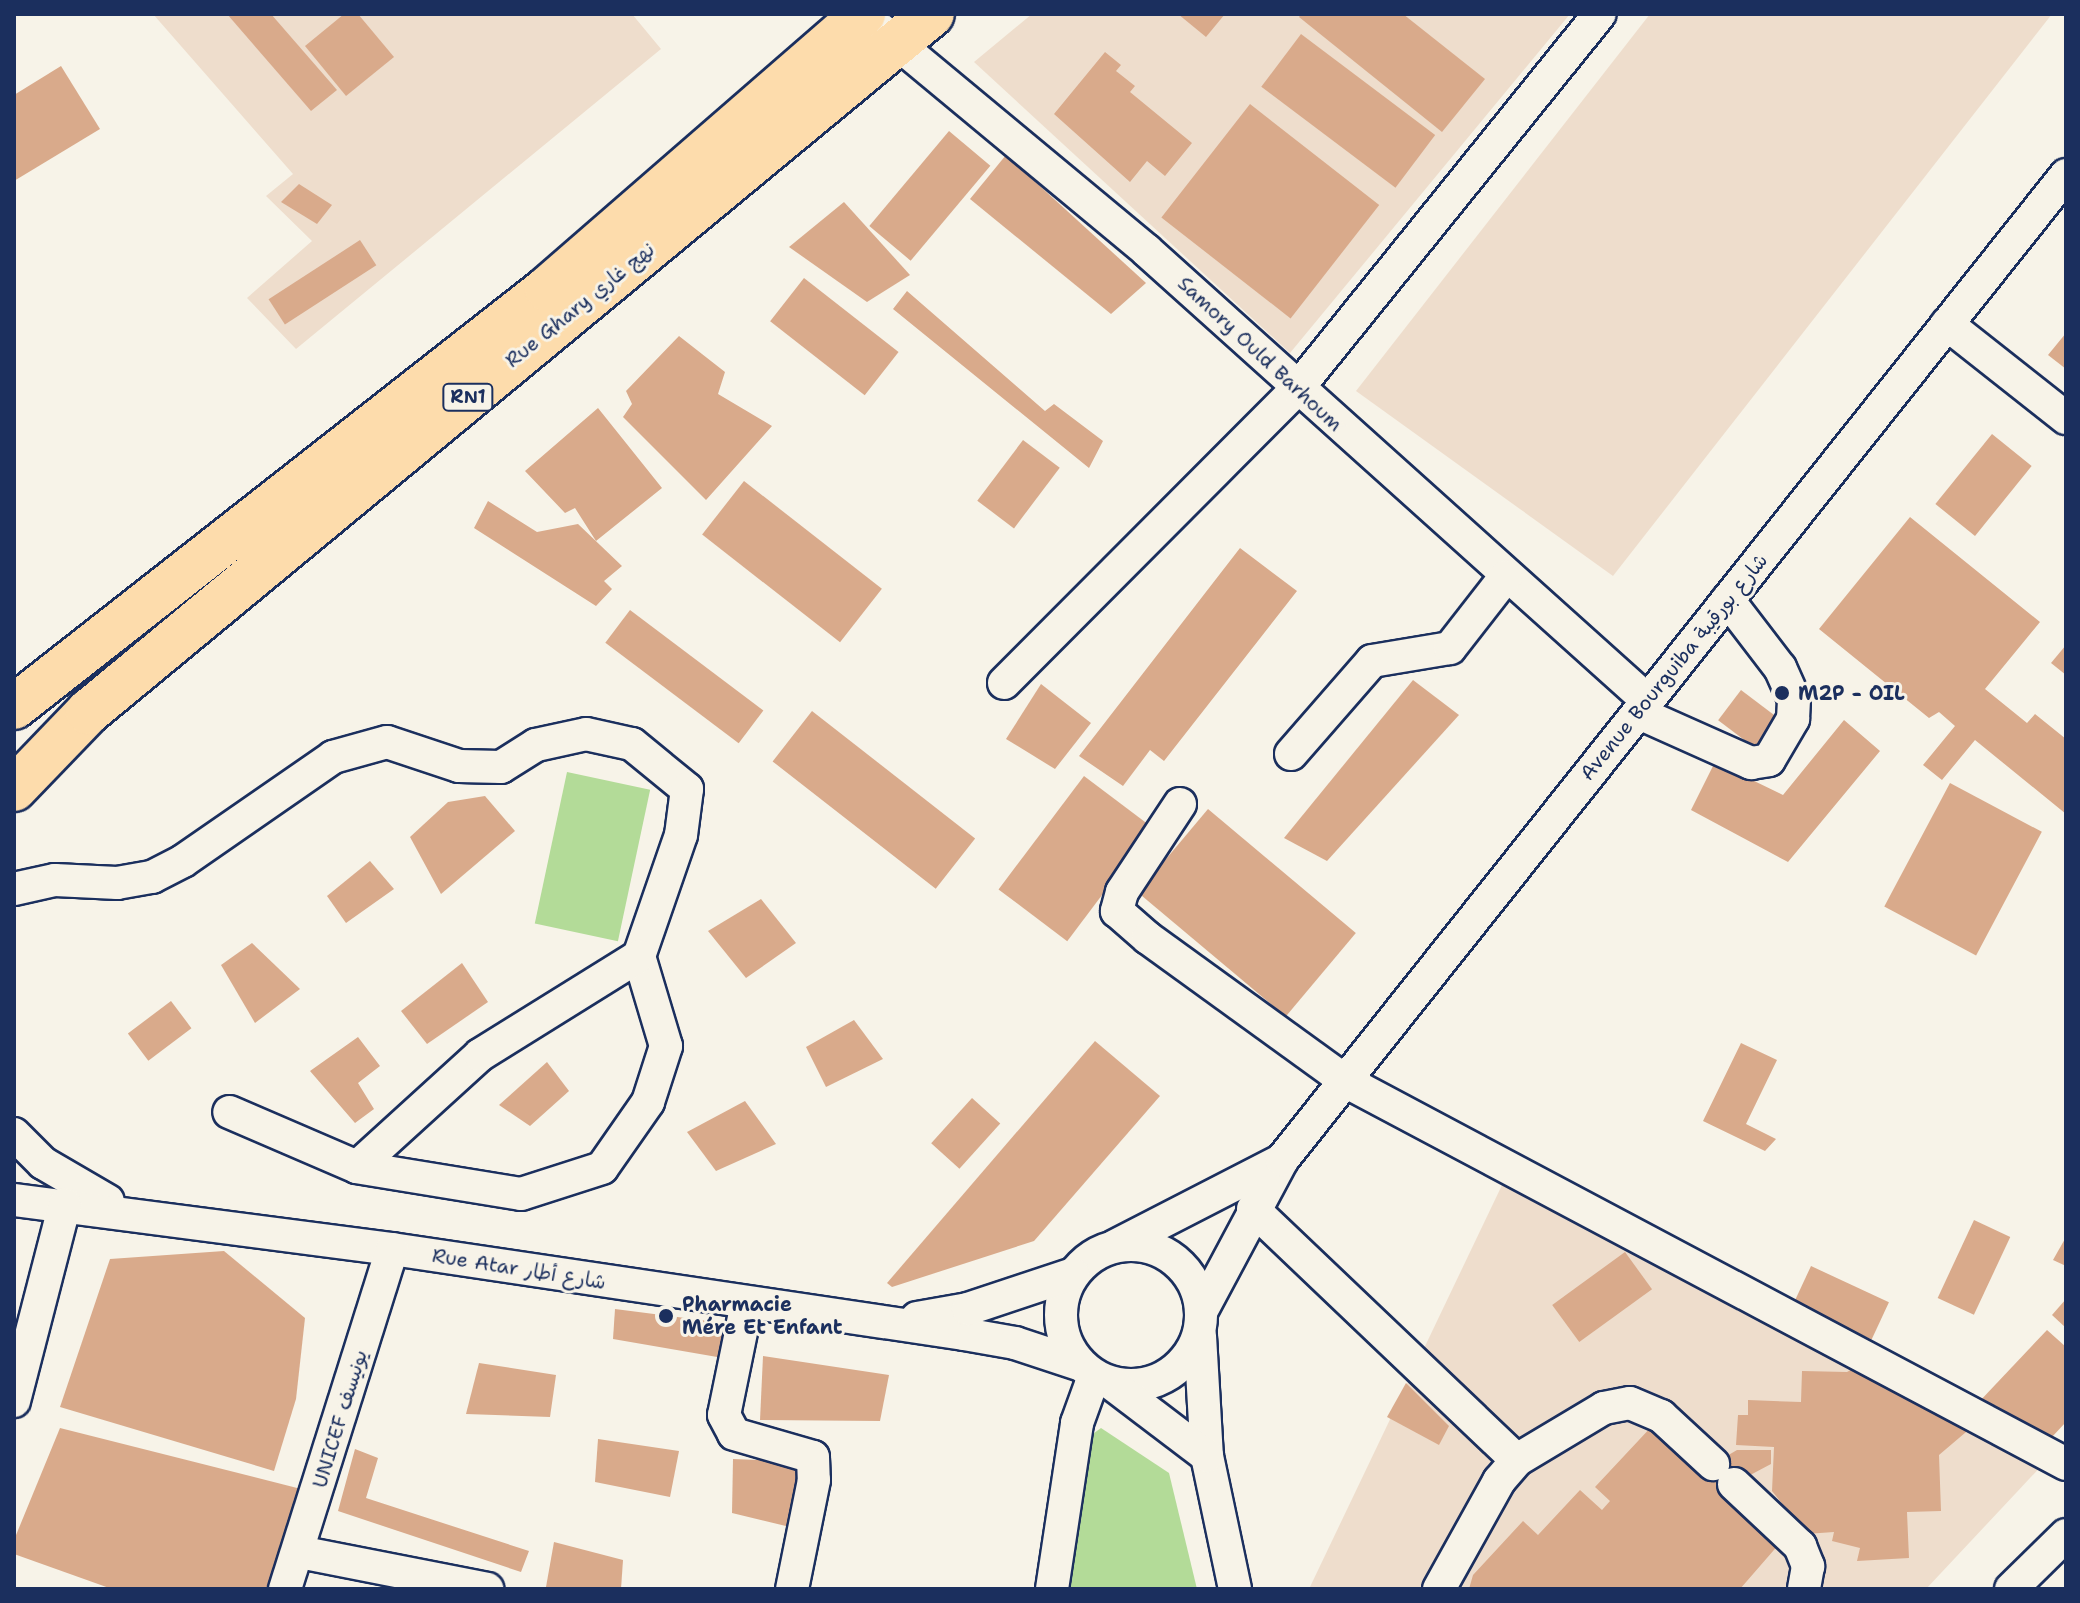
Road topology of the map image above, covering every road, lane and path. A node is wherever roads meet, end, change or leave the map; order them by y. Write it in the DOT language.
graph roads {
  1 [pos="932,14"];
  2 [pos="1600,14"];
  3 [pos="874,24"];
  4 [pos="2066,175"];
  5 [pos="558,302"];
  6 [pos="1947,324"];
  7 [pos="1297,389"];
  8 [pos="2066,418"];
  9 [pos="1506,576"];
  10 [pos="1728,600"];
  11 [pos="1004,683"];
  12 [pos="14,707"];
  13 [pos="1644,707"];
  14 [pos="1291,754"];
  15 [pos="14,789"];
  16 [pos="1180,804"];
  17 [pos="14,889"];
  18 [pos="639,956"];
  19 [pos="1347,1082"];
  20 [pos="229,1112"];
  21 [pos="14,1134"];
  22 [pos="1282,1160"];
  23 [pos="357,1167"];
  24 [pos="14,1200"];
  25 [pos="65,1204"];
  26 [pos="1253,1209"];
  27 [pos="151,1220"];
  28 [pos="1115,1246"];
  29 [pos="392,1249"];
  30 [pos="1073,1274"];
  31 [pos="747,1303"];
  32 [pos="1201,1322"];
  33 [pos="887,1324"];
  34 [pos="1095,1375"];
  35 [pos="14,1401"];
  36 [pos="1207,1456"];
  37 [pos="1517,1460"];
  38 [pos="2066,1464"];
  39 [pos="2066,1535"];
  40 [pos="299,1552"];
  41 [pos="285,1589"];
  42 [pos="487,1589"];
  43 [pos="792,1589"];
  44 [pos="1052,1589"];
  45 [pos="1235,1589"];
  46 [pos="1439,1589"];
  47 [pos="1804,1589"];
  48 [pos="2011,1589"];
  1 -- 3 [label="highway, Rue Ghary نهج غاري / RN1"];
  2 -- 7 [label="street"];
  3 -- 5 [label="highway, Rue Ghary نهج غاري / RN1"];
  3 -- 7 [label="street, Samory Ould Barhoum"];
  4 -- 6 [label="street, Avenue Bourguiba شارع بورقيبة"];
  5 -- 12 [label="highway, Rue Ghary نهج غاري / RN1"];
  5 -- 15 [label="highway, Rue Ghary نهج غاري / RN1"];
  6 -- 8 [label="street"];
  6 -- 10 [label="street, Avenue Bourguiba شارع بورقيبة"];
  7 -- 9 [label="street, Samory Ould Barhoum"];
  7 -- 11 [label="street"];
  9 -- 13 [label="street, Samory Ould Barhoum"];
  9 -- 14 [label="street"];
  10 -- 13 [label="street, Avenue Bourguiba شارع بورقيبة"];
  10 -- 13 [label="street, Samory Ould Barhoum"];
  13 -- 19 [label="street, Avenue Bourguiba شارع بورقيبة"];
  16 -- 19 [label="street"];
  17 -- 18 [label="street"];
  18 -- 23 [label="street"];
  18 -- 23 [label="street"];
  19 -- 22 [label="street, Avenue Bourguiba شارع بورقيبة"];
  19 -- 38 [label="street"];
  20 -- 23 [label="street"];
  21 -- 27 [label="street, Rue Atar شارع أطار"];
  22 -- 26 [label="street, Avenue Bourguiba شارع بورقيبة"];
  22 -- 28 [label="street, Avenue Bourguiba شارع بورقيبة"];
  24 -- 25 [label="street, Rue Atar شارع أطار"];
  25 -- 27 [label="street, Rue Atar شارع أطار"];
  25 -- 35 [label="street"];
  26 -- 32 [label="street, Avenue Bourguiba شارع بورقيبة"];
  26 -- 37 [label="street"];
  27 -- 29 [label="street, Rue Atar شارع أطار"];
  28 -- 30 [label="street"];
  28 -- 32 [label="street"];
  29 -- 31 [label="street, Rue Atar شارع أطار"];
  29 -- 40 [label="street, UNICEF يونيسف"];
  30 -- 33 [label="street, Rue Atar شارع أطار"];
  30 -- 34 [label="street"];
  31 -- 33 [label="street, Rue Atar شارع أطار"];
  31 -- 43 [label="street"];
  32 -- 34 [label="street"];
  32 -- 36 [label="street"];
  33 -- 34 [label="street, Rue Atar شارع أطار"];
  34 -- 36 [label="street"];
  34 -- 44 [label="street"];
  36 -- 45 [label="street"];
  37 -- 46 [label="street"];
  37 -- 47 [label="street"];
  39 -- 48 [label="street"];
  40 -- 41 [label="street, UNICEF يونيسف"];
  40 -- 42 [label="street"];
}
